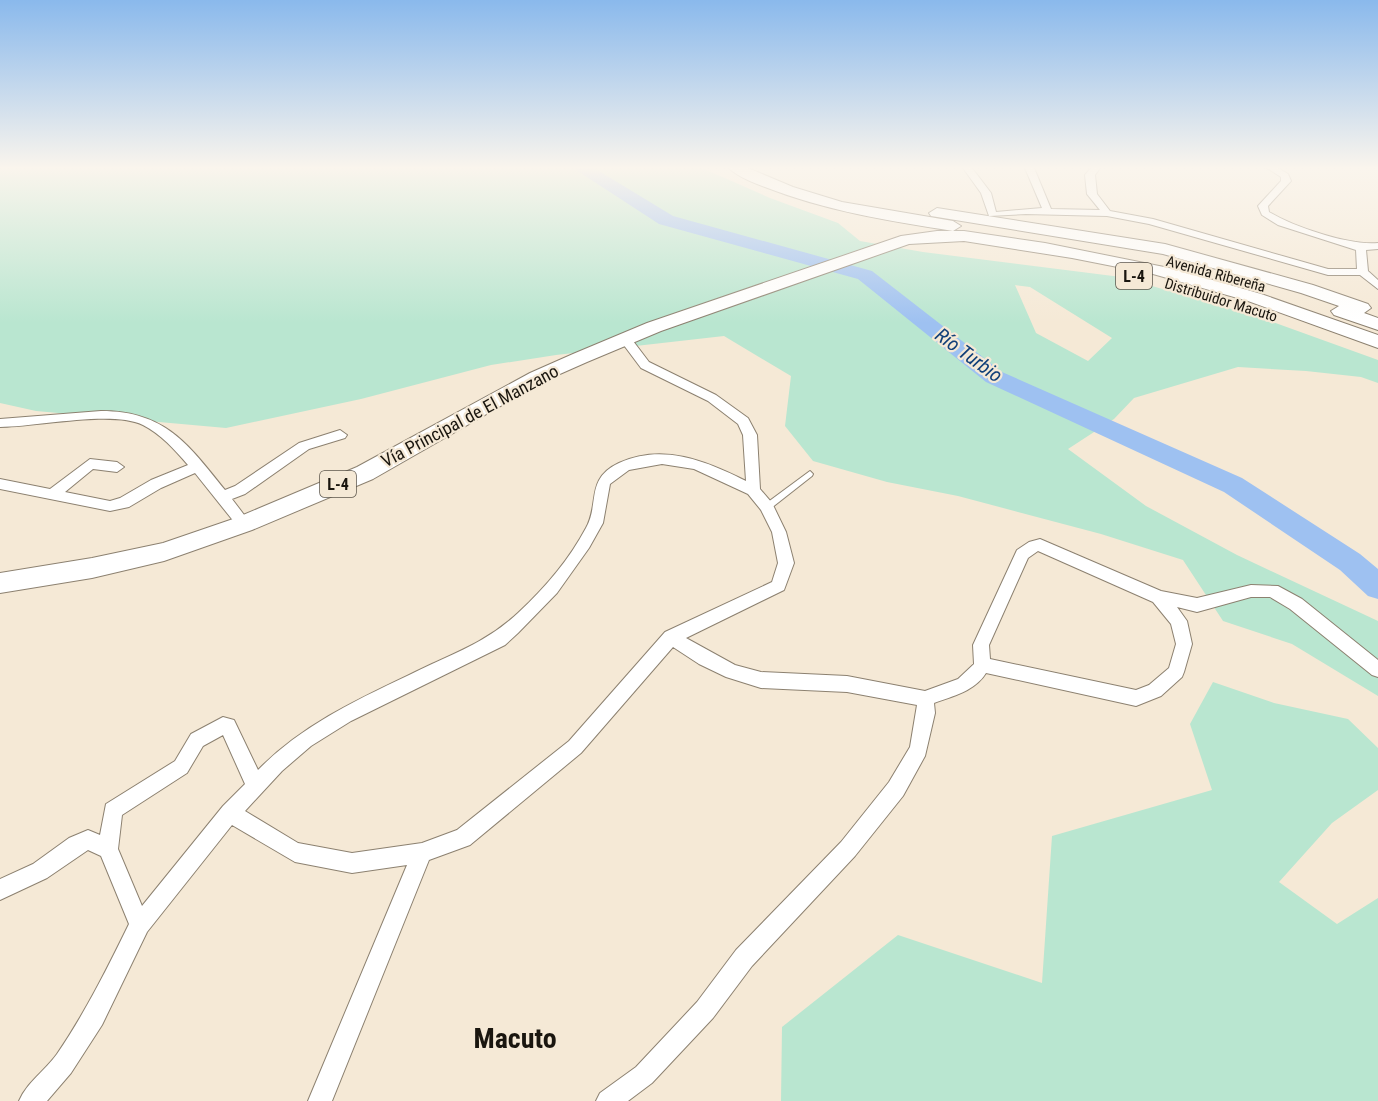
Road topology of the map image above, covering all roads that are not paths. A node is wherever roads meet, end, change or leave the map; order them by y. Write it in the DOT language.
graph roads {
  1 [pos="893,219"];
  2 [pos="897,219"];
  3 [pos="913,219"];
  4 [pos="980,219"];
  5 [pos="1050,219"];
  6 [pos="1141,219"];
  7 [pos="1275,219"];
  8 [pos="937,236"];
  9 [pos="1189,240"];
  10 [pos="903,241"];
  11 [pos="1223,242"];
  12 [pos="1378,246"];
  13 [pos="1361,248"];
  14 [pos="1021,257"];
  15 [pos="1328,272"];
  16 [pos="1363,272"];
  17 [pos="1378,288"];
  18 [pos="1378,299"];
  19 [pos="1378,313"];
  20 [pos="1378,324"];
  21 [pos="626,340"];
  22 [pos="1378,342"];
  23 [pos="1378,352"];
  24 [pos="0,423"];
  25 [pos="340,435"];
  26 [pos="198,466"];
  27 [pos="117,467"];
  28 [pos="810,474"];
  29 [pos="0,484"];
  30 [pos="753,490"];
  31 [pos="52,495"];
  32 [pos="222,497"];
  33 [pos="767,507"];
  34 [pos="244,524"];
  35 [pos="0,583"];
  36 [pos="1159,597"];
  37 [pos="671,637"];
  38 [pos="982,665"];
  39 [pos="1378,670"];
  40 [pos="925,699"];
  41 [pos="256,786"];
  42 [pos="230,813"];
  43 [pos="108,849"];
  44 [pos="422,853"];
  45 [pos="0,890"];
  46 [pos="140,924"];
  47 [pos="31,1101"];
  48 [pos="320,1101"];
  49 [pos="608,1101"];
  1 -- 10 [label="main road"];
  2 -- 8 [label="main road, Distribuidor Macuto / L-4"];
  3 -- 20 [label="main road, Avenida Ribereña"];
  4 -- 19 [label="main road, Avenida Ribereña"];
  5 -- 9 [label="main road"];
  6 -- 11 [label="street"];
  7 -- 13 [label="street"];
  8 -- 10 [label="main road"];
  8 -- 14 [label="main road, Distribuidor Macuto / L-4"];
  8 -- 22 [label="main road"];
  9 -- 11 [label="street"];
  9 -- 18 [label="main road"];
  10 -- 14 [label="main road"];
  10 -- 21 [label="main road, Vía Principal de El Manzano / L-4"];
  11 -- 15 [label="street"];
  12 -- 13 [label="street"];
  13 -- 16 [label="street"];
  14 -- 23 [label="main road, Distribuidor Macuto / L-4"];
  15 -- 16 [label="street"];
  15 -- 17 [label="street"];
  16 -- 17 [label="street"];
  21 -- 30 [label="street"];
  21 -- 34 [label="main road, Vía Principal de El Manzano / L-4"];
  24 -- 26 [label="street"];
  25 -- 32 [label="street"];
  26 -- 31 [label="street"];
  26 -- 32 [label="street"];
  27 -- 31 [label="street"];
  28 -- 33 [label="lane"];
  29 -- 31 [label="street"];
  30 -- 33 [label="street"];
  30 -- 41 [label="street"];
  32 -- 34 [label="street"];
  33 -- 37 [label="street"];
  34 -- 35 [label="main road, Vía Principal de El Manzano / L-4"];
  36 -- 38 [label="street"];
  36 -- 38 [label="street"];
  36 -- 39 [label="street"];
  37 -- 40 [label="street"];
  37 -- 44 [label="street"];
  38 -- 40 [label="street"];
  40 -- 49 [label="street"];
  41 -- 42 [label="street"];
  41 -- 43 [label="street"];
  42 -- 44 [label="street"];
  42 -- 46 [label="street"];
  43 -- 45 [label="street"];
  43 -- 46 [label="street"];
  44 -- 48 [label="street"];
  46 -- 47 [label="street"];
}
